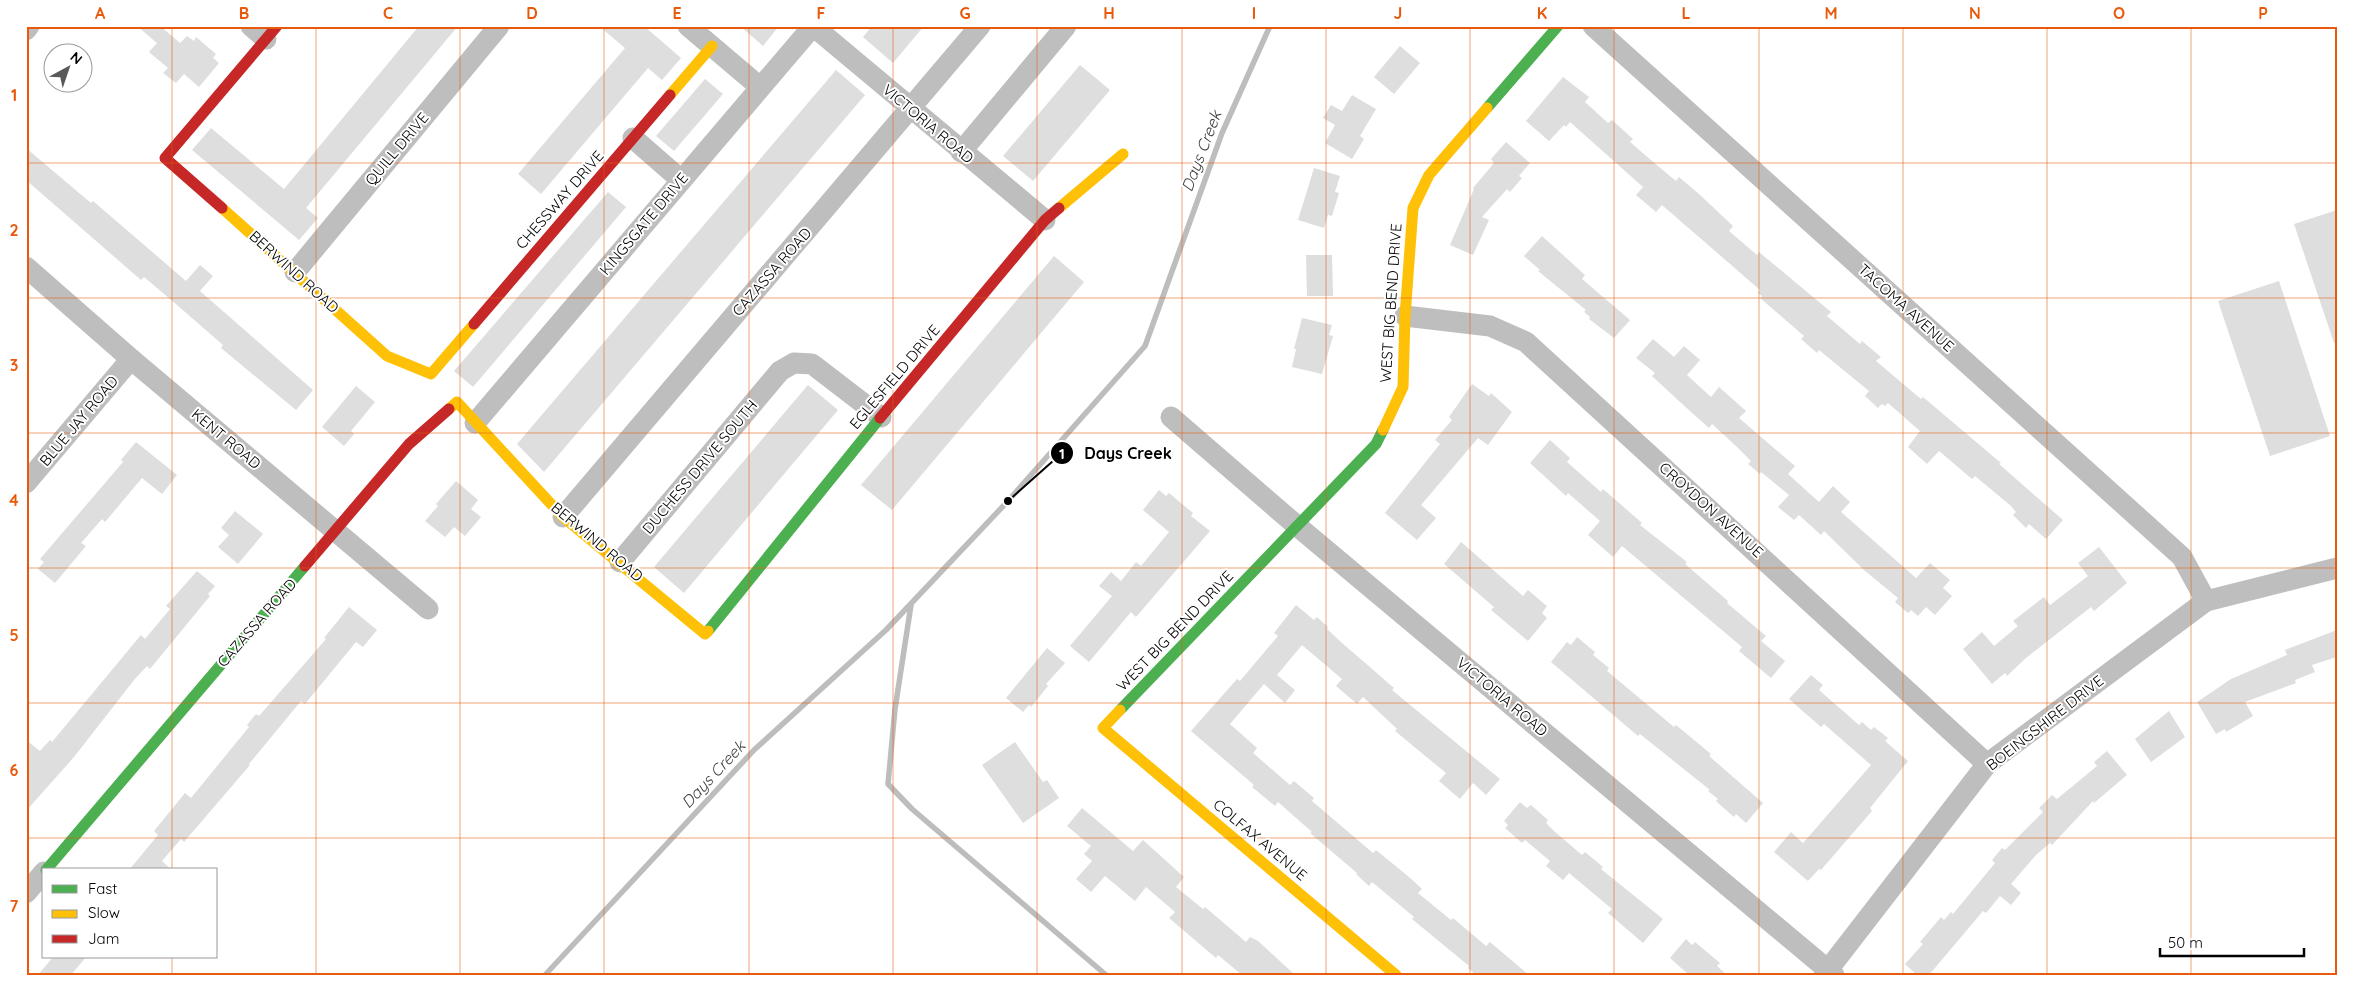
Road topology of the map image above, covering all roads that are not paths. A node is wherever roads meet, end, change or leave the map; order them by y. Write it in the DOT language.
graph roads {
  1 [pos="29,26"];
  2 [pos="499,26"];
  3 [pos="688,26"];
  4 [pos="813,26"];
  5 [pos="980,26"];
  6 [pos="1066,26"];
  7 [pos="1558,26"];
  8 [pos="1593,26"];
  9 [pos="26,30"];
  10 [pos="265,31"];
  11 [pos="712,46"];
  12 [pos="760,86"];
  13 [pos="911,110"];
  14 [pos="633,138"];
  15 [pos="962,152"];
  16 [pos="1123,154"];
  17 [pos="681,180"];
  18 [pos="1045,220"];
  19 [pos="26,267"];
  20 [pos="295,272"];
  21 [pos="1405,316"];
  22 [pos="132,360"];
  23 [pos="430,374"];
  24 [pos="881,417"];
  25 [pos="1171,417"];
  26 [pos="475,423"];
  27 [pos="26,483"];
  28 [pos="563,517"];
  29 [pos="1296,525"];
  30 [pos="336,531"];
  31 [pos="620,562"];
  32 [pos="2337,568"];
  33 [pos="2206,601"];
  34 [pos="428,609"];
  35 [pos="705,634"];
  36 [pos="1103,728"];
  37 [pos="1987,764"];
  38 [pos="48,868"];
  39 [pos="42,874"];
  40 [pos="26,893"];
  41 [pos="1829,973"];
  42 [pos="1396,975"];
  1 -- 9 [label="street"];
  2 -- 20 [label="street, QUILL DRIVE"];
  3 -- 11 [label="street"];
  4 -- 12 [label="street, KINGSGATE DRIVE"];
  4 -- 13 [label="street, VICTORIA ROAD"];
  5 -- 13 [label="street, CAZASSA ROAD"];
  6 -- 15 [label="street"];
  7 -- 21 [label="street, WEST BIG BEND DRIVE"];
  8 -- 33 [label="street, TACOMA AVENUE"];
  10 -- 20 [label="street, BERWIND ROAD"];
  11 -- 12 [label="street"];
  11 -- 14 [label="street, CHESSWAY DRIVE"];
  12 -- 17 [label="street, KINGSGATE DRIVE"];
  13 -- 15 [label="street, VICTORIA ROAD"];
  13 -- 28 [label="street, CAZASSA ROAD"];
  14 -- 17 [label="street"];
  14 -- 23 [label="street, CHESSWAY DRIVE"];
  15 -- 18 [label="street, VICTORIA ROAD"];
  16 -- 18 [label="street, EGLESFIELD DRIVE"];
  17 -- 26 [label="street, KINGSGATE DRIVE"];
  18 -- 24 [label="street, EGLESFIELD DRIVE"];
  19 -- 22 [label="street, KENT ROAD"];
  20 -- 23 [label="street, BERWIND ROAD"];
  21 -- 29 [label="street, WEST BIG BEND DRIVE"];
  21 -- 37 [label="street, CROYDON AVENUE"];
  22 -- 27 [label="street, BLUE JAY ROAD"];
  22 -- 30 [label="street, KENT ROAD"];
  24 -- 31 [label="street, DUCHESS DRIVE SOUTH"];
  24 -- 35 [label="street, EGLESFIELD DRIVE"];
  25 -- 29 [label="street, VICTORIA ROAD"];
  26 -- 28 [label="street, BERWIND ROAD"];
  26 -- 30 [label="street, CAZASSA ROAD"];
  28 -- 31 [label="street, BERWIND ROAD"];
  29 -- 36 [label="street, WEST BIG BEND DRIVE"];
  29 -- 41 [label="street, VICTORIA ROAD"];
  30 -- 34 [label="street, KENT ROAD"];
  30 -- 38 [label="street, CAZASSA ROAD"];
  31 -- 35 [label="street, BERWIND ROAD"];
  32 -- 33 [label="street, BOEINGSHIRE DRIVE"];
  33 -- 37 [label="street, BOEINGSHIRE DRIVE"];
  36 -- 42 [label="street, COLFAX AVENUE"];
  37 -- 41 [label="street, BOEINGSHIRE DRIVE"];
  39 -- 40 [label="street, CAZASSA ROAD"];
}
